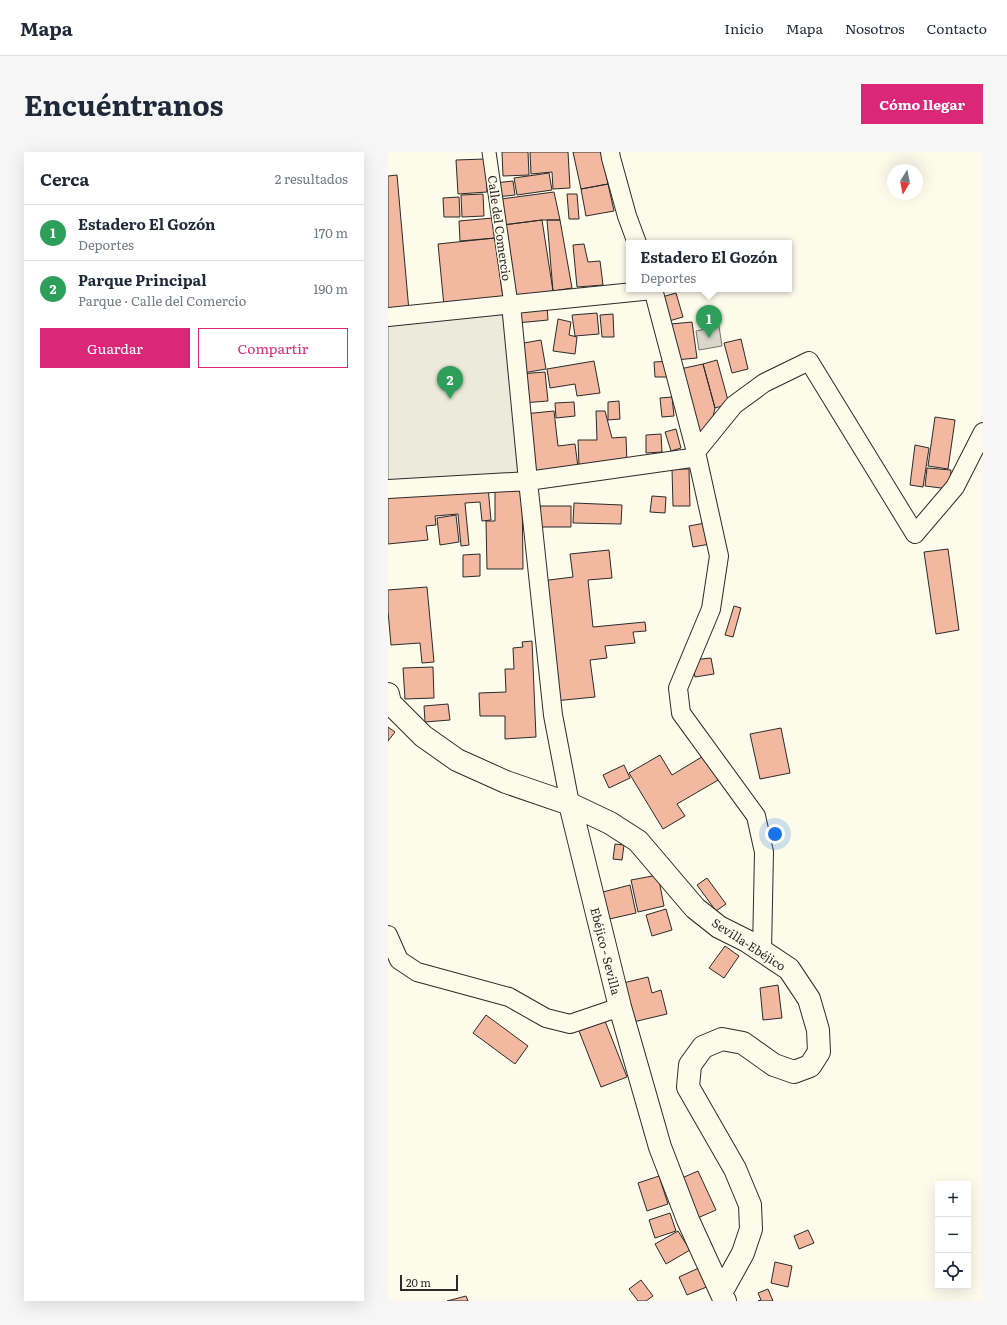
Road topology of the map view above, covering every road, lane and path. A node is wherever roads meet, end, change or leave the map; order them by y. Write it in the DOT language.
graph roads {
  1 [pos="489,152"];
  2 [pos="610,152"];
  3 [pos="636,240"];
  4 [pos="626,292"];
  5 [pos="654,292"];
  6 [pos="511,304"];
  7 [pos="388,317"];
  8 [pos="983,432"];
  9 [pos="696,452"];
  10 [pos="528,481"];
  11 [pos="388,489"];
  12 [pos="388,694"];
  13 [pos="570,804"];
  14 [pos="388,935"];
  15 [pos="762,951"];
  16 [pos="620,1007"];
  17 [pos="724,1296"];
  1 -- 6 [label="street, Calle del Comercio"];
  2 -- 3 [label="street"];
  4 -- 6 [label="street"];
  5 -- 9 [label="street"];
  6 -- 7 [label="street"];
  6 -- 10 [label="street"];
  8 -- 9 [label="street"];
  9 -- 10 [label="street"];
  9 -- 15 [label="street"];
  10 -- 11 [label="street"];
  10 -- 13 [label="street"];
  12 -- 13 [label="main road"];
  13 -- 15 [label="main road, Sevilla-Ebéjico"];
  13 -- 16 [label="main road, Ebéjico - Sevilla"];
  14 -- 16 [label="street"];
  15 -- 17 [label="main road, Sevilla-Ebéjico"];
  16 -- 17 [label="main road, Ebéjico - Sevilla"];
}
